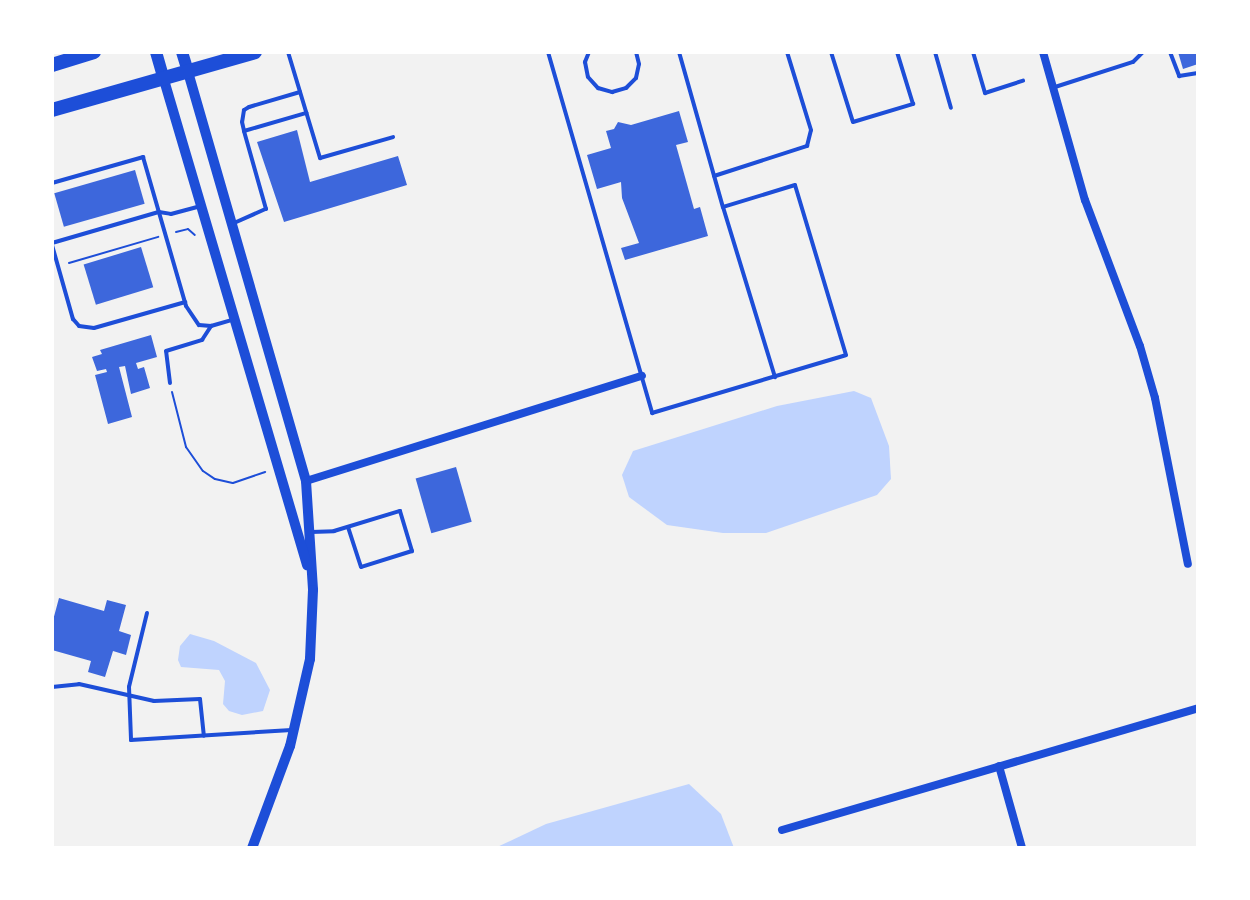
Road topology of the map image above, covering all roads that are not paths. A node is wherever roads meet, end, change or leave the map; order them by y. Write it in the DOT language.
graph roads {
  1 [pos="94,52"];
  2 [pos="156,52"];
  3 [pos="182,52"];
  4 [pos="255,52"];
  5 [pos="288,52"];
  6 [pos="548,52"];
  7 [pos="589,52"];
  8 [pos="636,52"];
  9 [pos="679,52"];
  10 [pos="787,52"];
  11 [pos="831,52"];
  12 [pos="897,52"];
  13 [pos="935,52"];
  14 [pos="973,52"];
  15 [pos="1043,52"];
  16 [pos="1143,52"];
  17 [pos="1170,52"];
  18 [pos="52,65"];
  19 [pos="188,72"];
  20 [pos="1198,73"];
  21 [pos="164,80"];
  22 [pos="1023,81"];
  23 [pos="1053,88"];
  24 [pos="300,92"];
  25 [pos="951,108"];
  26 [pos="52,110"];
  27 [pos="307,113"];
  28 [pos="244,131"];
  29 [pos="393,137"];
  30 [pos="714,176"];
  31 [pos="52,183"];
  32 [pos="201,205"];
  33 [pos="723,207"];
  34 [pos="159,212"];
  35 [pos="232,223"];
  36 [pos="52,244"];
  37 [pos="185,302"];
  38 [pos="235,320"];
  39 [pos="211,326"];
  40 [pos="642,376"];
  41 [pos="775,377"];
  42 [pos="170,383"];
  43 [pos="306,481"];
  44 [pos="348,527"];
  45 [pos="310,532"];
  46 [pos="1188,564"];
  47 [pos="313,590"];
  48 [pos="147,613"];
  49 [pos="52,687"];
  50 [pos="129,695"];
  51 [pos="1198,708"];
  52 [pos="294,730"];
  53 [pos="204,736"];
  54 [pos="999,766"];
  55 [pos="782,830"];
  56 [pos="252,848"];
  57 [pos="1022,848"];
  1 -- 18 [label="main road"];
  2 -- 21 [label="main road"];
  3 -- 19 [label="main road"];
  4 -- 19 [label="main road"];
  5 -- 24 [label="lane"];
  6 -- 40 [label="lane"];
  7 -- 8 [label="lane"];
  9 -- 30 [label="lane"];
  10 -- 30 [label="lane"];
  11 -- 12 [label="lane"];
  13 -- 25 [label="lane"];
  14 -- 22 [label="lane"];
  15 -- 23 [label="street"];
  16 -- 23 [label="lane"];
  17 -- 20 [label="lane"];
  19 -- 21 [label="main road"];
  19 -- 35 [label="street"];
  21 -- 26 [label="main road"];
  21 -- 32 [label="street"];
  23 -- 46 [label="street"];
  24 -- 27 [label="lane"];
  24 -- 28 [label="lane"];
  27 -- 28 [label="lane"];
  27 -- 29 [label="lane"];
  28 -- 35 [label="lane"];
  30 -- 33 [label="lane"];
  31 -- 34 [label="lane"];
  32 -- 34 [label="lane"];
  32 -- 38 [label="street"];
  33 -- 41 [label="lane"];
  33 -- 41 [label="lane"];
  34 -- 36 [label="lane"];
  34 -- 37 [label="lane"];
  35 -- 43 [label="street"];
  36 -- 37 [label="lane"];
  37 -- 39 [label="lane"];
  38 -- 39 [label="lane"];
  38 -- 47 [label="street"];
  39 -- 42 [label="lane"];
  40 -- 41 [label="lane"];
  40 -- 43 [label="street"];
  43 -- 45 [label="street"];
  44 -- 44 [label="lane"];
  44 -- 45 [label="lane"];
  45 -- 47 [label="street"];
  47 -- 52 [label="street"];
  48 -- 50 [label="lane"];
  49 -- 50 [label="lane"];
  50 -- 53 [label="lane"];
  50 -- 53 [label="lane"];
  51 -- 54 [label="street"];
  52 -- 53 [label="lane"];
  52 -- 56 [label="street"];
  54 -- 55 [label="street"];
  54 -- 57 [label="street"];
}
